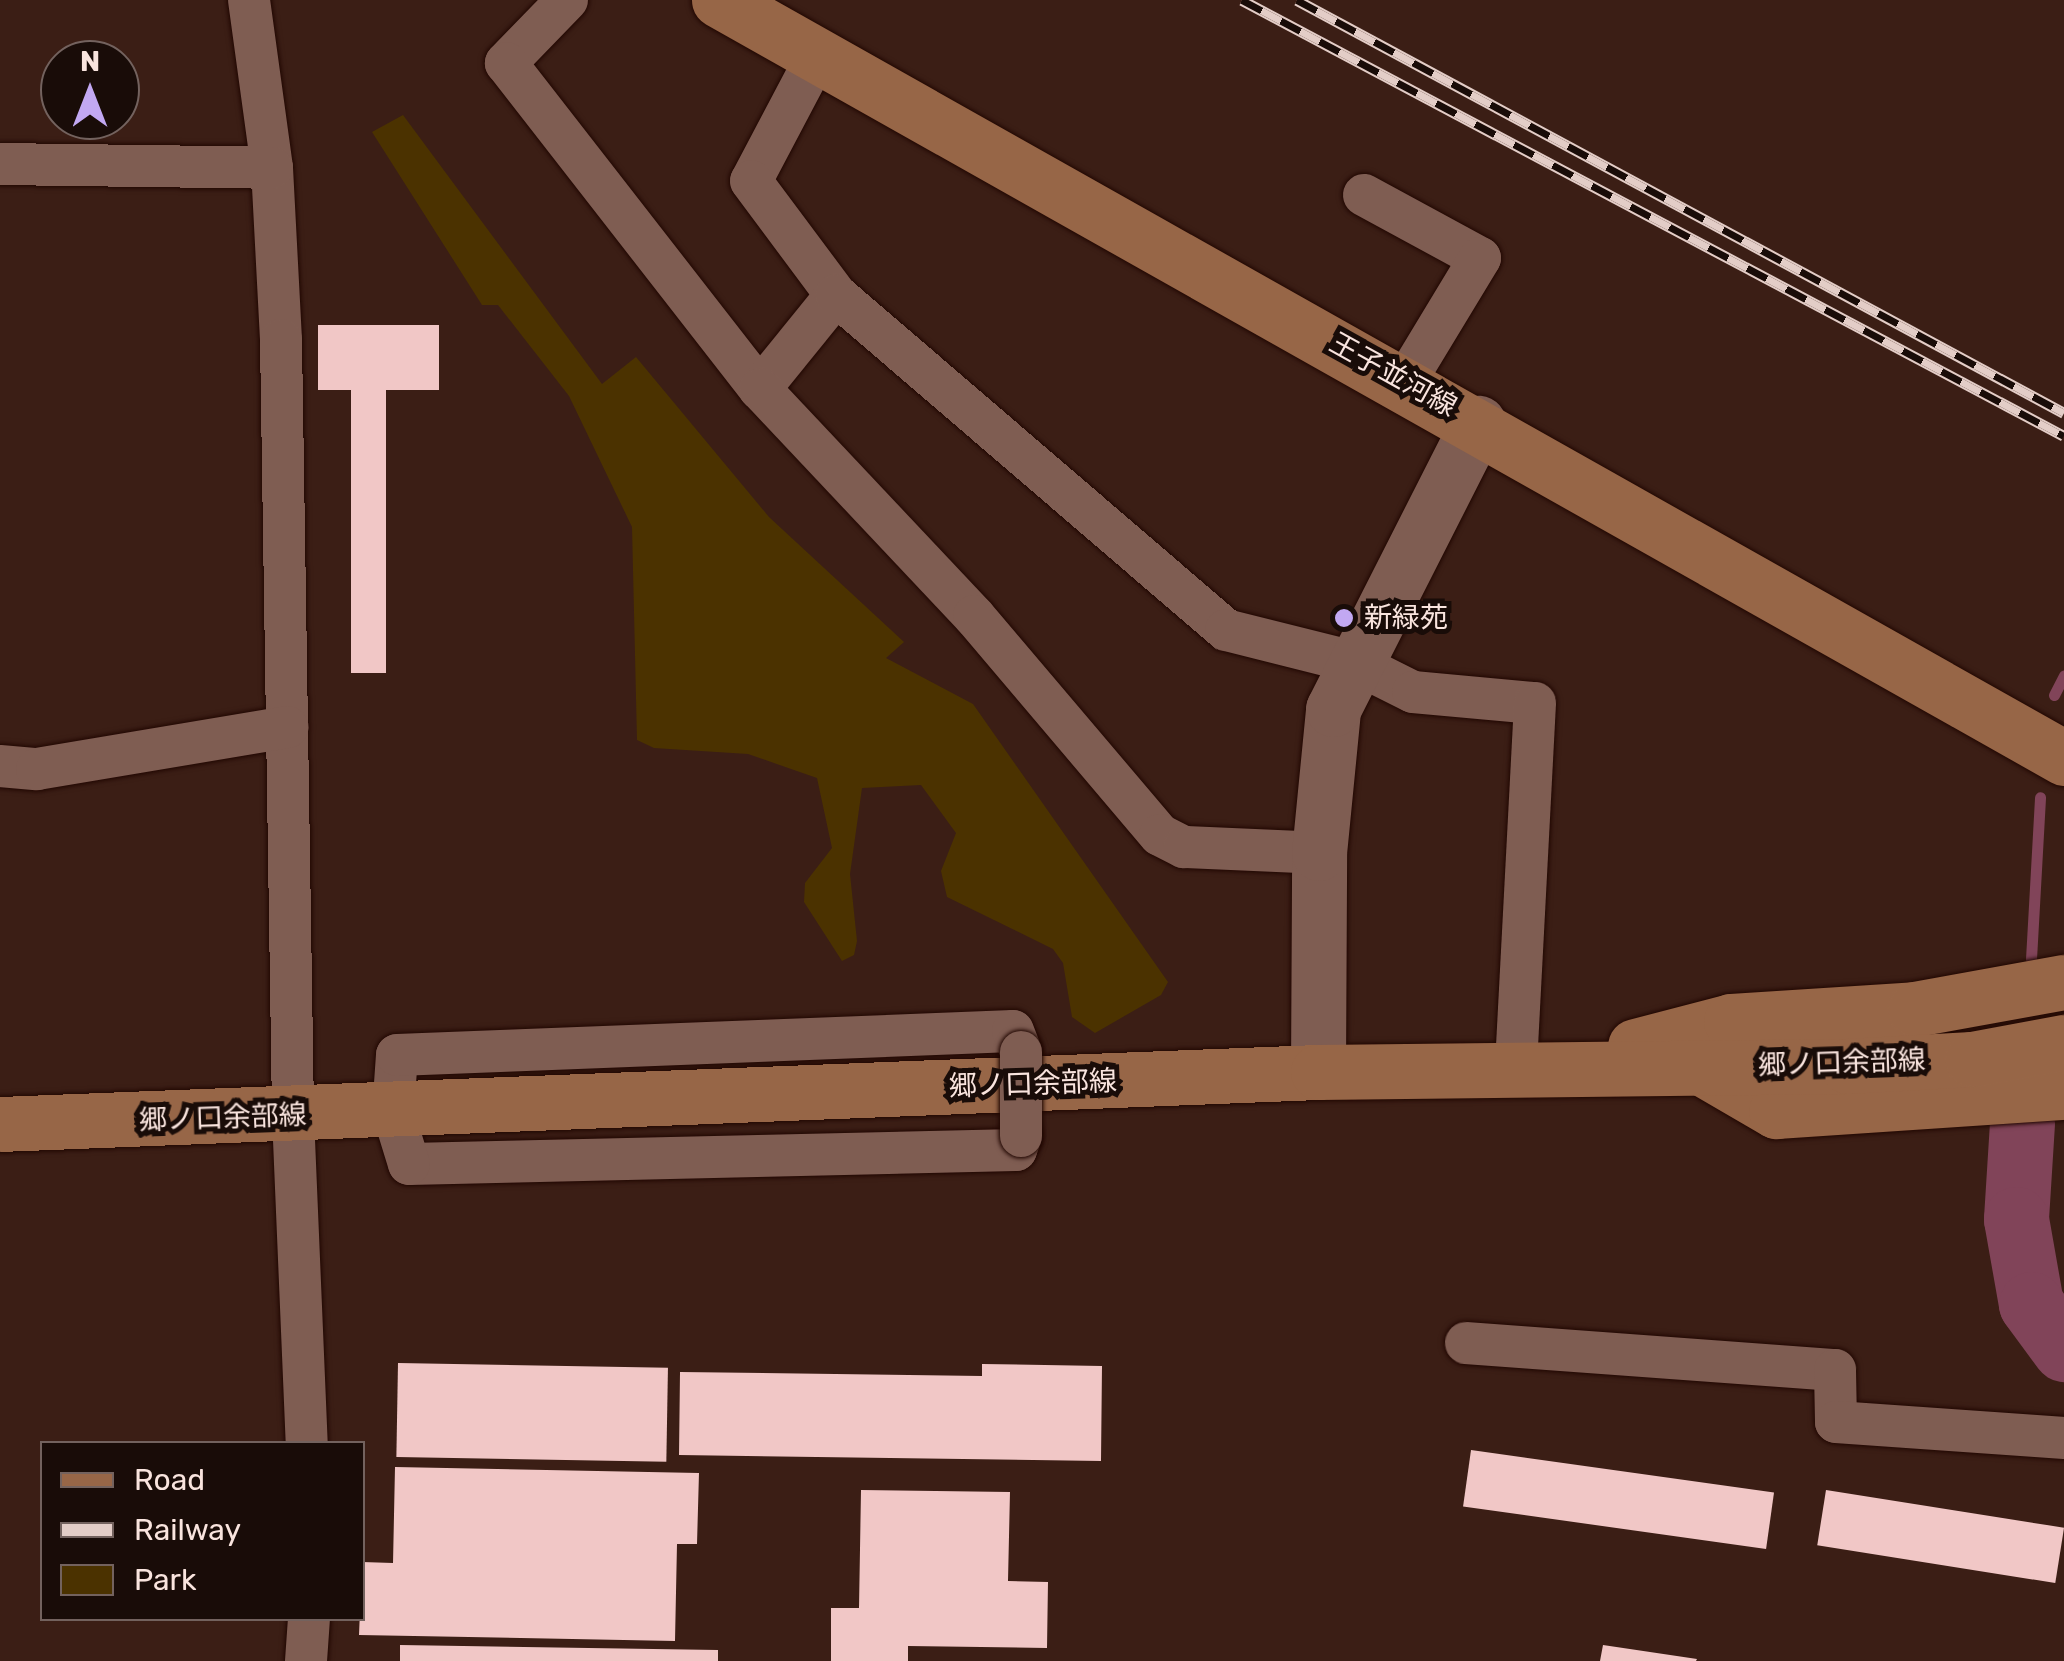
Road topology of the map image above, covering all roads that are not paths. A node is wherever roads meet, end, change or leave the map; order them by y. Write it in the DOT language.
graph roads {
  1 [pos="248,0"];
  2 [pos="566,0"];
  3 [pos="719,0"];
  4 [pos="816,56"];
  5 [pos="0,164"];
  6 [pos="272,168"];
  7 [pos="1364,195"];
  8 [pos="836,296"];
  9 [pos="1405,382"];
  10 [pos="760,389"];
  11 [pos="1478,423"];
  12 [pos="1354,662"];
  13 [pos="287,727"];
  14 [pos="2064,758"];
  15 [pos="0,766"];
  16 [pos="1319,853"];
  17 [pos="2064,982"];
  18 [pos="2064,1042"];
  19 [pos="1699,1066"];
  20 [pos="1533,1069"];
  21 [pos="1318,1072"];
  22 [pos="2064,1092"];
  23 [pos="393,1112"];
  24 [pos="293,1116"];
  25 [pos="0,1124"];
  26 [pos="1466,1343"];
  27 [pos="2064,1438"];
  28 [pos="307,1441"];
  29 [pos="309,1621"];
  30 [pos="306,1661"];
  1 -- 6 [label="street"];
  2 -- 10 [label="street"];
  3 -- 4 [label="main road, 王子並河線"];
  4 -- 8 [label="street"];
  4 -- 9 [label="main road, 王子並河線"];
  5 -- 6 [label="street"];
  6 -- 13 [label="street"];
  7 -- 9 [label="street"];
  8 -- 10 [label="street"];
  8 -- 12 [label="street"];
  9 -- 11 [label="main road, 王子並河線"];
  10 -- 16 [label="street"];
  11 -- 12 [label="street"];
  11 -- 14 [label="main road, 王子並河線"];
  12 -- 16 [label="street"];
  12 -- 20 [label="street"];
  13 -- 15 [label="street"];
  13 -- 24 [label="street"];
  16 -- 21 [label="street"];
  17 -- 20 [label="main road"];
  18 -- 19 [label="main road, 郷ノ口余部線"];
  19 -- 20 [label="main road, 郷ノ口余部線"];
  19 -- 22 [label="main road"];
  20 -- 21 [label="main road, 郷ノ口余部線"];
  21 -- 23 [label="main road, 郷ノ口余部線"];
  23 -- 23 [label="street, bridge"];
  23 -- 24 [label="main road, 郷ノ口余部線"];
  24 -- 25 [label="main road, 郷ノ口余部線"];
  24 -- 28 [label="street"];
  26 -- 27 [label="street"];
  29 -- 30 [label="street"];
}
